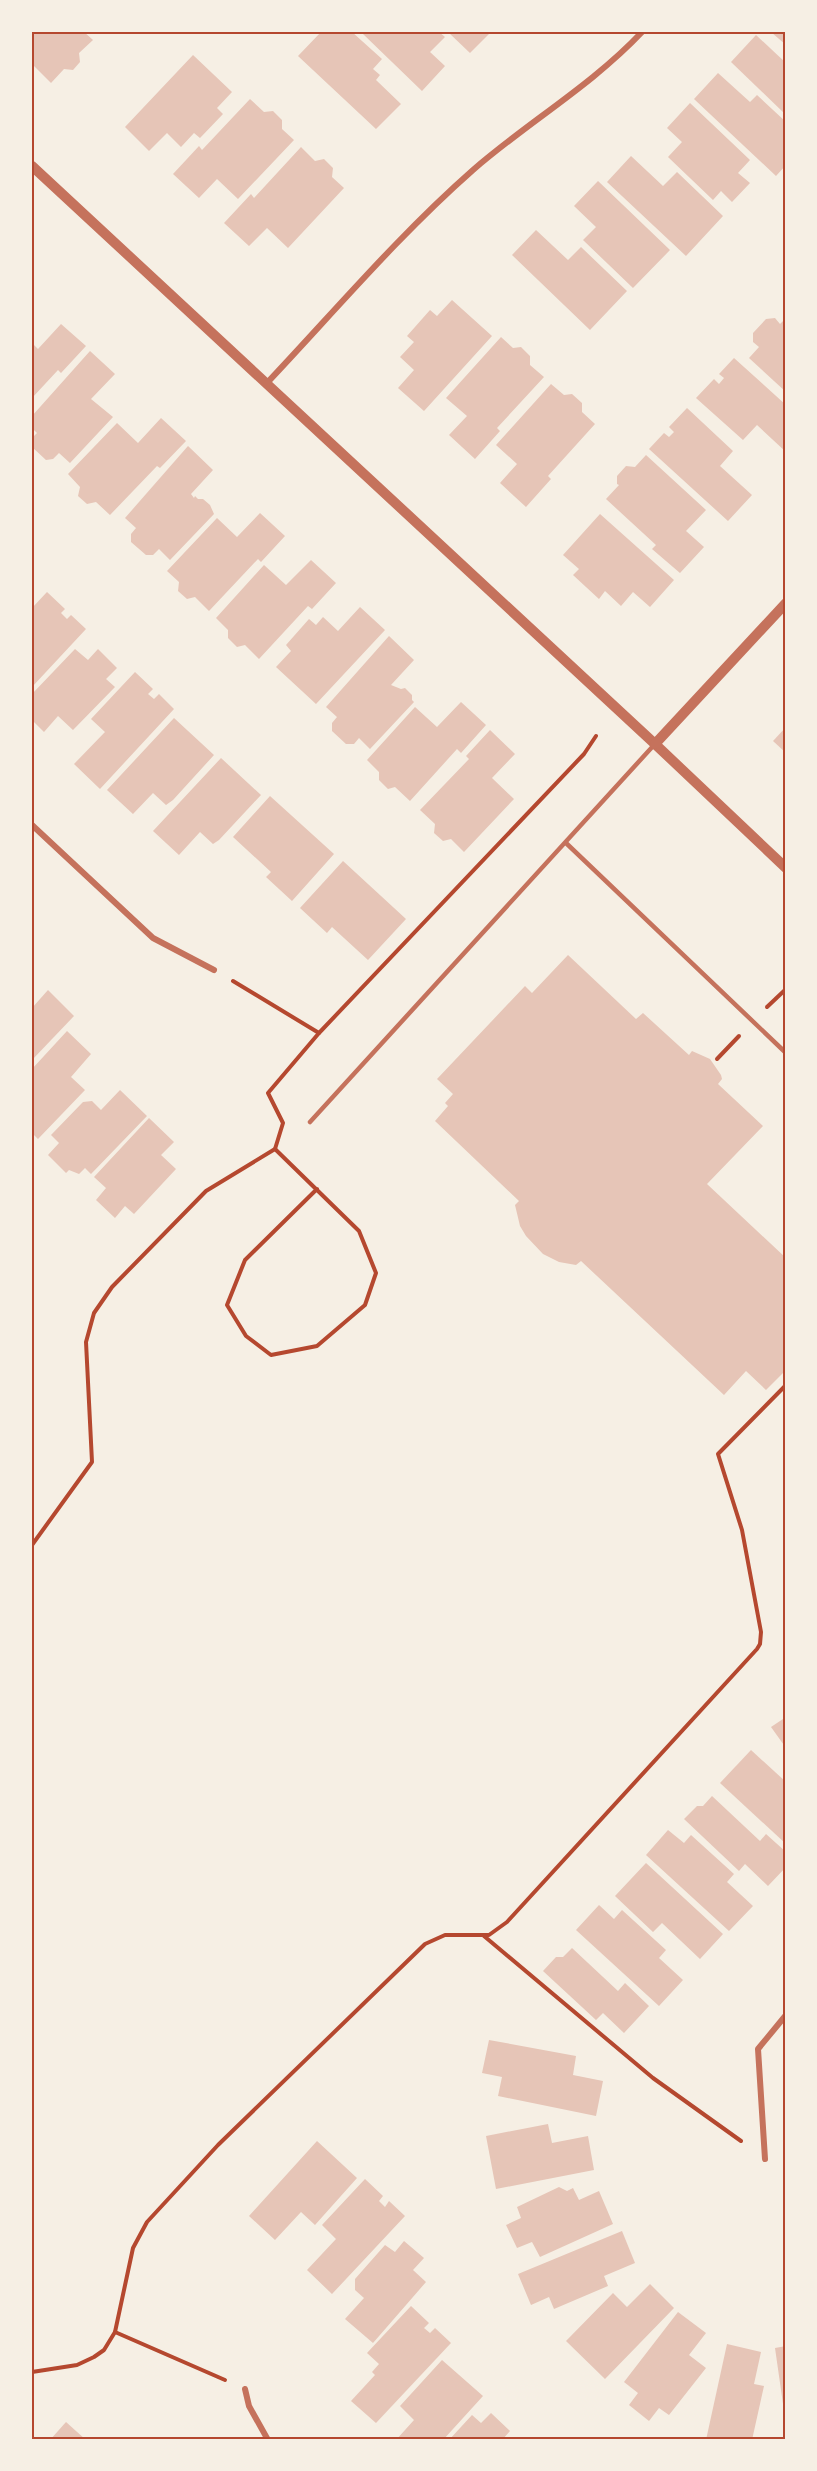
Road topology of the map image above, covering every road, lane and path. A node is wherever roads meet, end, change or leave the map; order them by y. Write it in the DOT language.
graph roads {
  1 [pos="642,32"];
  2 [pos="32,166"];
  3 [pos="265,384"];
  4 [pos="786,603"];
  5 [pos="596,736"];
  6 [pos="655,744"];
  7 [pos="32,825"];
  8 [pos="566,843"];
  9 [pos="786,868"];
  10 [pos="214,970"];
  11 [pos="320,1033"];
  12 [pos="786,1053"];
  13 [pos="310,1122"];
  14 [pos="275,1149"];
  15 [pos="317,1189"];
  16 [pos="786,1384"];
  17 [pos="32,1545"];
  18 [pos="483,1936"];
  19 [pos="786,2015"];
  20 [pos="765,2159"];
  21 [pos="116,2332"];
  22 [pos="32,2372"];
  23 [pos="245,2389"];
  24 [pos="268,2439"];
  1 -- 3 [label="street"];
  2 -- 3 [label="street"];
  3 -- 6 [label="street"];
  4 -- 6 [label="street"];
  5 -- 11 [label="path"];
  6 -- 8 [label="lane"];
  6 -- 9 [label="street"];
  7 -- 10 [label="street"];
  8 -- 12 [label="lane"];
  8 -- 13 [label="lane"];
  10 -- 11 [label="path"];
  11 -- 14 [label="path"];
  14 -- 15 [label="path"];
  14 -- 17 [label="path"];
  15 -- 15 [label="path"];
  16 -- 18 [label="path"];
  18 -- 20 [label="path"];
  18 -- 21 [label="path"];
  19 -- 20 [label="street"];
  21 -- 22 [label="path"];
  21 -- 23 [label="path"];
  23 -- 24 [label="street"];
}
